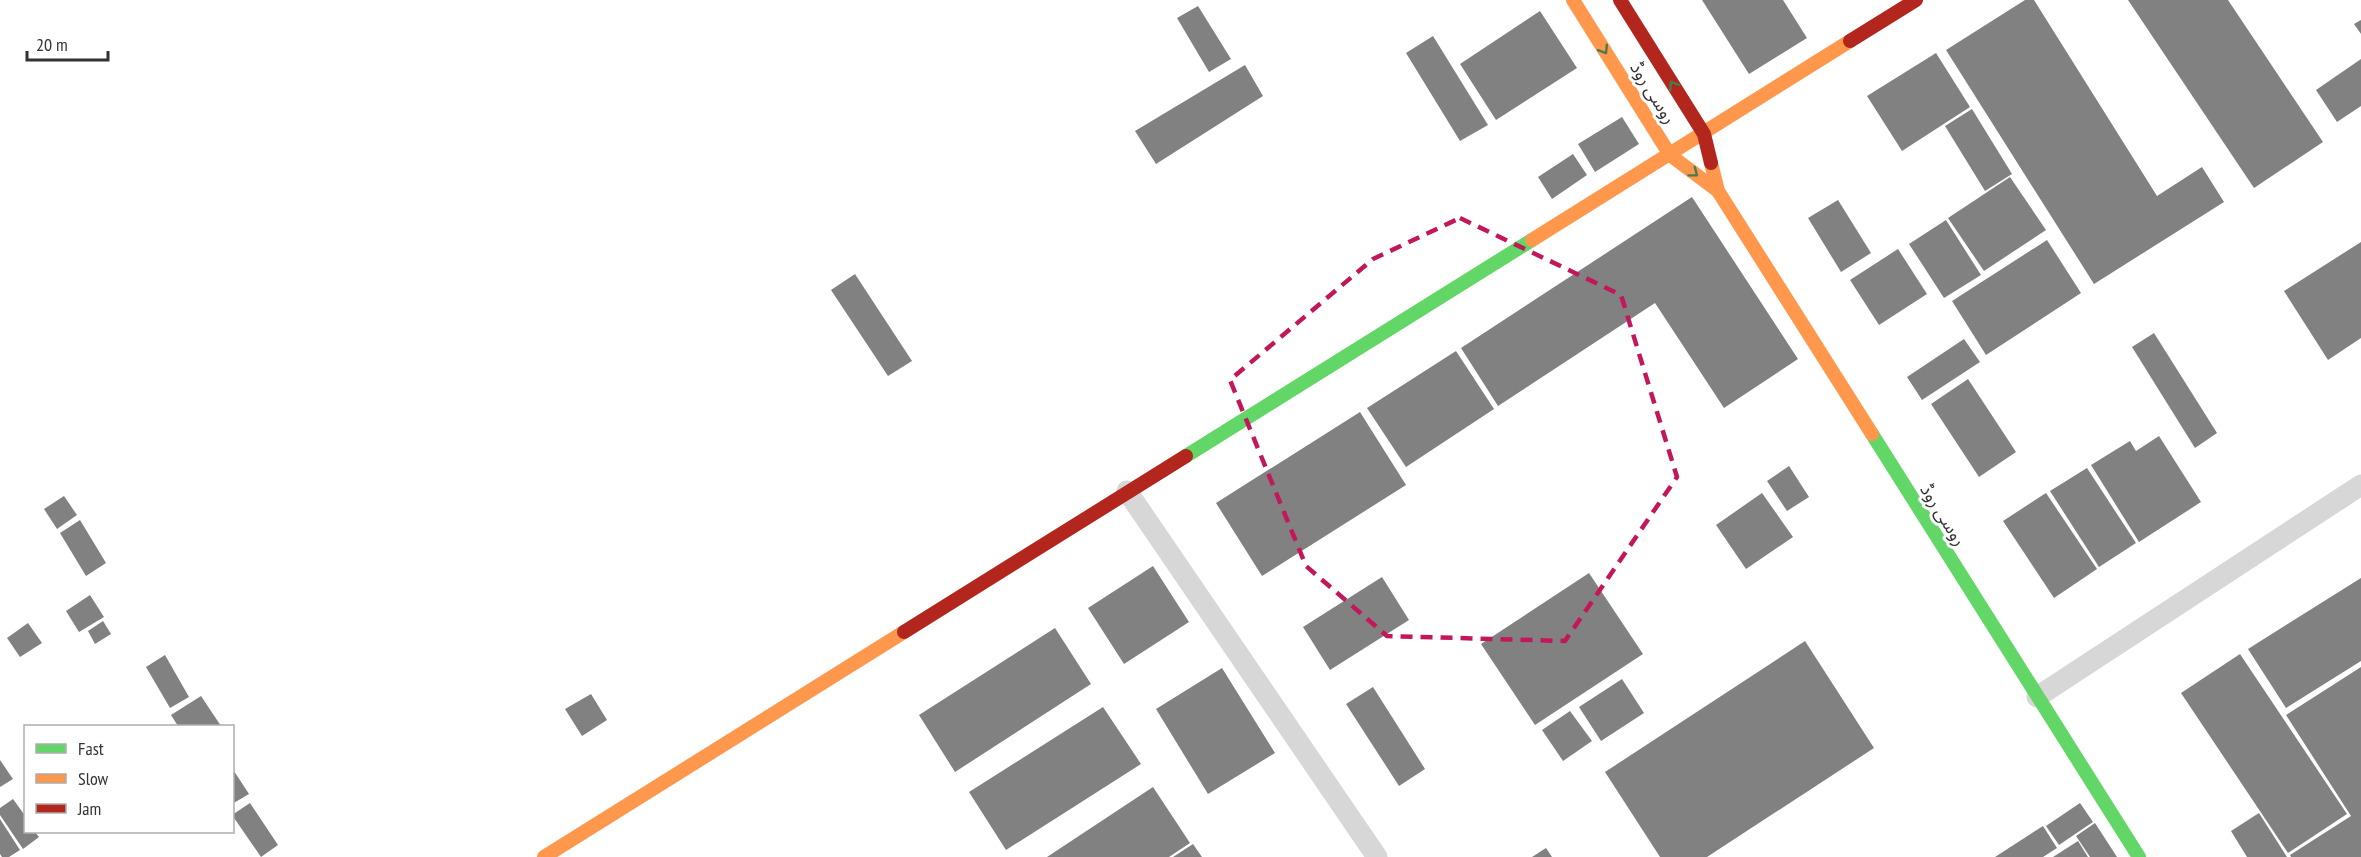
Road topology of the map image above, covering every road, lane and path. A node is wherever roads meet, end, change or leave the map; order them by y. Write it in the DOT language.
graph roads {
  1 [pos="1573,0"];
  2 [pos="1620,0"];
  3 [pos="1916,0"];
  4 [pos="1704,134"];
  5 [pos="1670,155"];
  6 [pos="1718,191"];
  7 [pos="2361,484"];
  8 [pos="1127,491"];
  9 [pos="2037,697"];
  10 [pos="544,857"];
  11 [pos="1377,857"];
  12 [pos="2139,857"];
  1 -- 5 [label="street, روسی روڈ, one-way"];
  4 -- 2 [label="street, روسی روڈ, one-way"];
  3 -- 4 [label="street"];
  4 -- 5 [label="street"];
  4 -- 6 [label="street, روسی روڈ"];
  5 -- 6 [label="street, روسی روڈ, one-way"];
  5 -- 8 [label="street"];
  6 -- 9 [label="street, روسی روڈ"];
  7 -- 9 [label="street"];
  8 -- 10 [label="street"];
  8 -- 11 [label="street"];
  9 -- 12 [label="street, روسی روڈ"];
}
